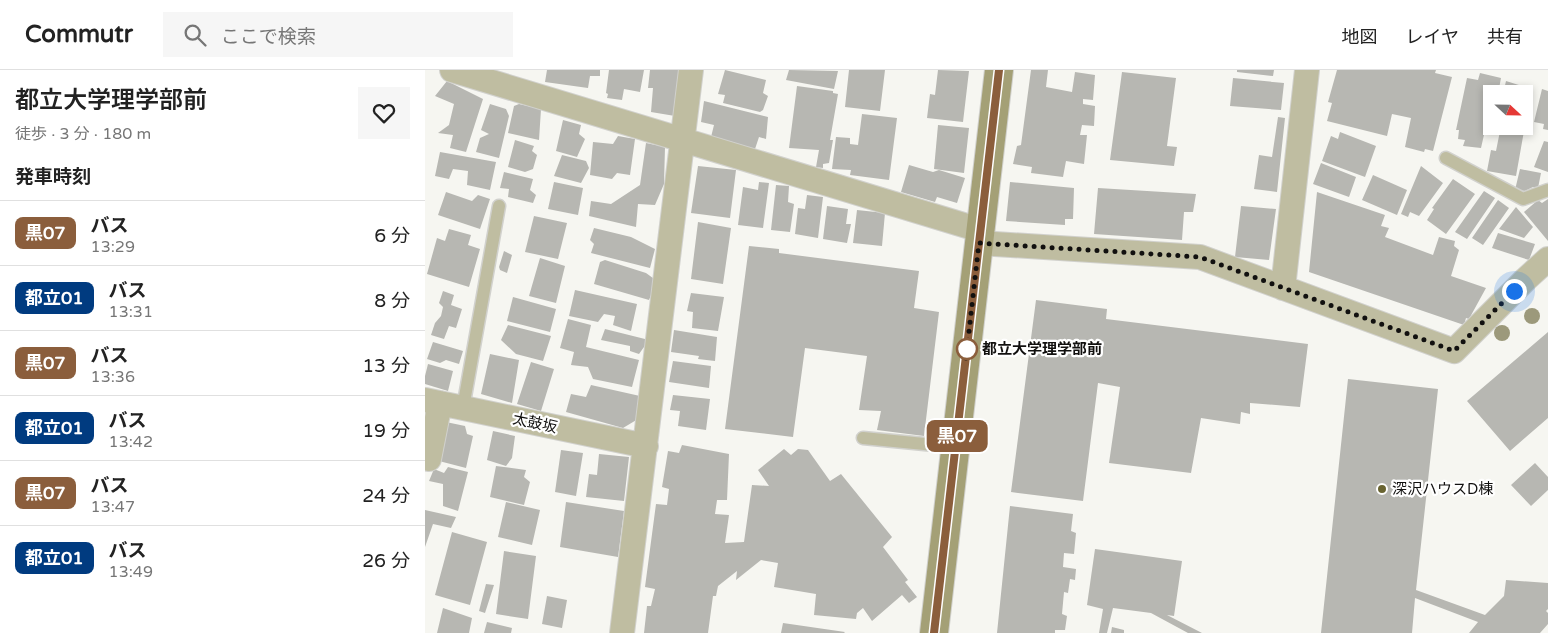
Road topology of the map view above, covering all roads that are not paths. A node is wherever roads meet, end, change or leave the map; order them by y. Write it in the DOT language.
graph roads {
  1 [pos="452,70"];
  2 [pos="691,70"];
  3 [pos="999,70"];
  4 [pos="1307,70"];
  5 [pos="681,140"];
  6 [pos="1446,158"];
  7 [pos="1548,190"];
  8 [pos="499,206"];
  9 [pos="979,237"];
  10 [pos="1548,259"];
  11 [pos="1283,288"];
  12 [pos="443,404"];
  13 [pos="863,438"];
  14 [pos="646,446"];
  15 [pos="955,447"];
  16 [pos="429,459"];
  17 [pos="622,633"];
  18 [pos="934,633"];
  1 -- 5 [label="street"];
  2 -- 5 [label="street"];
  3 -- 9 [label="street"];
  4 -- 11 [label="street"];
  5 -- 9 [label="street"];
  5 -- 14 [label="street"];
  6 -- 7 [label="lane"];
  8 -- 12 [label="lane"];
  9 -- 11 [label="street"];
  9 -- 15 [label="street"];
  10 -- 11 [label="street"];
  12 -- 14 [label="street, 太鼓坂"];
  12 -- 16 [label="street"];
  13 -- 15 [label="lane"];
  14 -- 17 [label="street"];
  15 -- 18 [label="street"];
}
